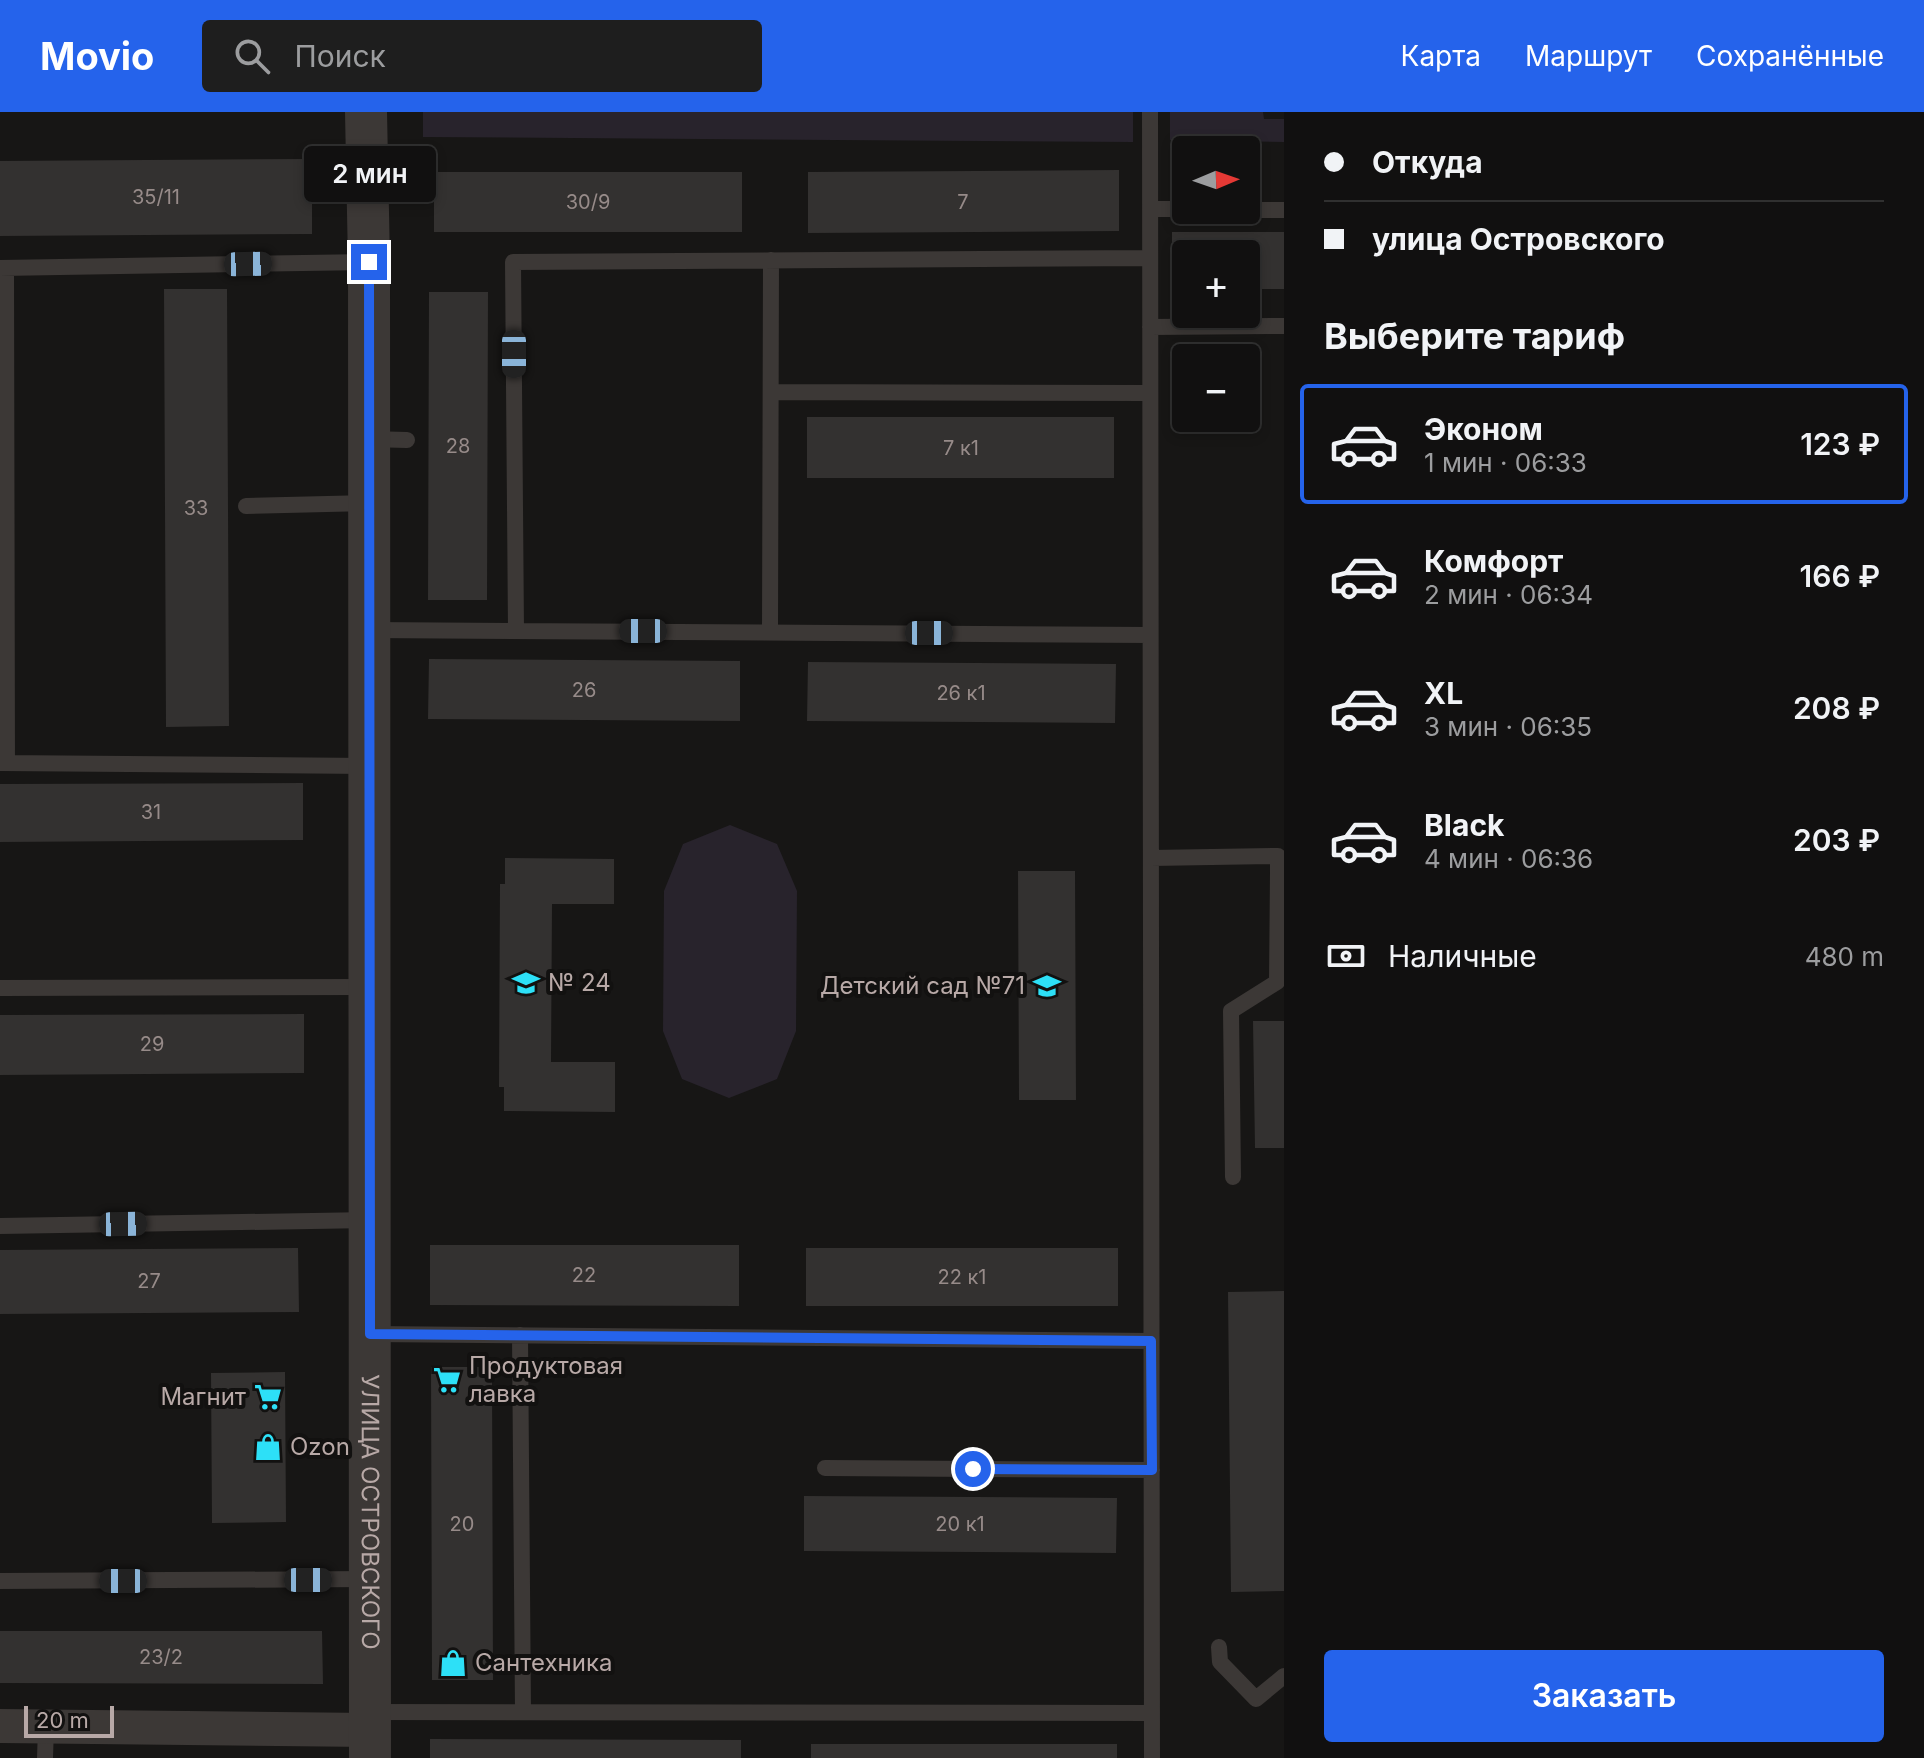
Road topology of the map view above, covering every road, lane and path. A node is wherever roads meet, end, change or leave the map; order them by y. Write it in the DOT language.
graph roads {
  1 [pos="366,112"];
  2 [pos="1150,112"];
  3 [pos="1150,209"];
  4 [pos="1172,209"];
  5 [pos="1260,210"];
  6 [pos="1284,210"];
  7 [pos="1150,258"];
  8 [pos="771,260"];
  9 [pos="369,262"];
  10 [pos="3,268"];
  11 [pos="1284,326"];
  12 [pos="1150,327"];
  13 [pos="771,392"];
  14 [pos="1150,393"];
  15 [pos="370,503"];
  16 [pos="246,506"];
  17 [pos="370,630"];
  18 [pos="516,630"];
  19 [pos="770,632"];
  20 [pos="1150,635"];
  21 [pos="3,763"];
  22 [pos="370,766"];
  23 [pos="1151,858"];
  24 [pos="1281,872"];
  25 [pos="370,987"];
  26 [pos="0,988"];
  27 [pos="1233,1177"];
  28 [pos="370,1220"];
  29 [pos="0,1226"];
  30 [pos="370,1334"];
  31 [pos="520,1335"];
  32 [pos="1151,1341"];
  33 [pos="825,1468"];
  34 [pos="1152,1470"];
  35 [pos="370,1579"];
  36 [pos="0,1581"];
  37 [pos="1219,1647"];
  38 [pos="1284,1676"];
  39 [pos="523,1712"];
  40 [pos="1152,1713"];
  41 [pos="0,1726"];
  42 [pos="370,1733"];
  43 [pos="46,1742"];
  44 [pos="1152,1758"];
  1 -- 9 [label="street, УЛИЦА ОСТРОВСКОГО"];
  2 -- 3 [label="lane"];
  3 -- 4 [label="lane"];
  3 -- 7 [label="lane"];
  5 -- 6 [label="lane"];
  7 -- 8 [label="lane"];
  7 -- 12 [label="lane"];
  8 -- 13 [label="lane"];
  8 -- 18 [label="lane"];
  9 -- 10 [label="lane"];
  9 -- 15 [label="street, УЛИЦА ОСТРОВСКОГО"];
  10 -- 21 [label="lane"];
  11 -- 12 [label="lane"];
  12 -- 14 [label="lane"];
  13 -- 14 [label="lane"];
  13 -- 19 [label="lane"];
  14 -- 20 [label="lane"];
  15 -- 16 [label="lane"];
  15 -- 17 [label="street, УЛИЦА ОСТРОВСКОГО"];
  17 -- 18 [label="lane"];
  17 -- 22 [label="street, УЛИЦА ОСТРОВСКОГО"];
  18 -- 19 [label="lane"];
  19 -- 20 [label="lane"];
  20 -- 23 [label="lane"];
  21 -- 22 [label="lane"];
  22 -- 25 [label="street, УЛИЦА ОСТРОВСКОГО"];
  23 -- 24 [label="lane"];
  23 -- 32 [label="lane"];
  24 -- 27 [label="lane"];
  25 -- 26 [label="lane"];
  25 -- 28 [label="street, УЛИЦА ОСТРОВСКОГО"];
  28 -- 29 [label="lane"];
  28 -- 30 [label="street, УЛИЦА ОСТРОВСКОГО"];
  30 -- 31 [label="lane"];
  30 -- 35 [label="street, УЛИЦА ОСТРОВСКОГО"];
  31 -- 32 [label="lane"];
  31 -- 39 [label="lane"];
  32 -- 34 [label="lane"];
  33 -- 34 [label="lane"];
  34 -- 40 [label="lane"];
  35 -- 36 [label="lane"];
  35 -- 42 [label="street, УЛИЦА ОСТРОВСКОГО"];
  37 -- 38 [label="lane"];
  39 -- 40 [label="lane"];
  39 -- 42 [label="lane"];
  40 -- 44 [label="lane"];
  41 -- 43 [label="street"];
  42 -- 43 [label="street"];
}
